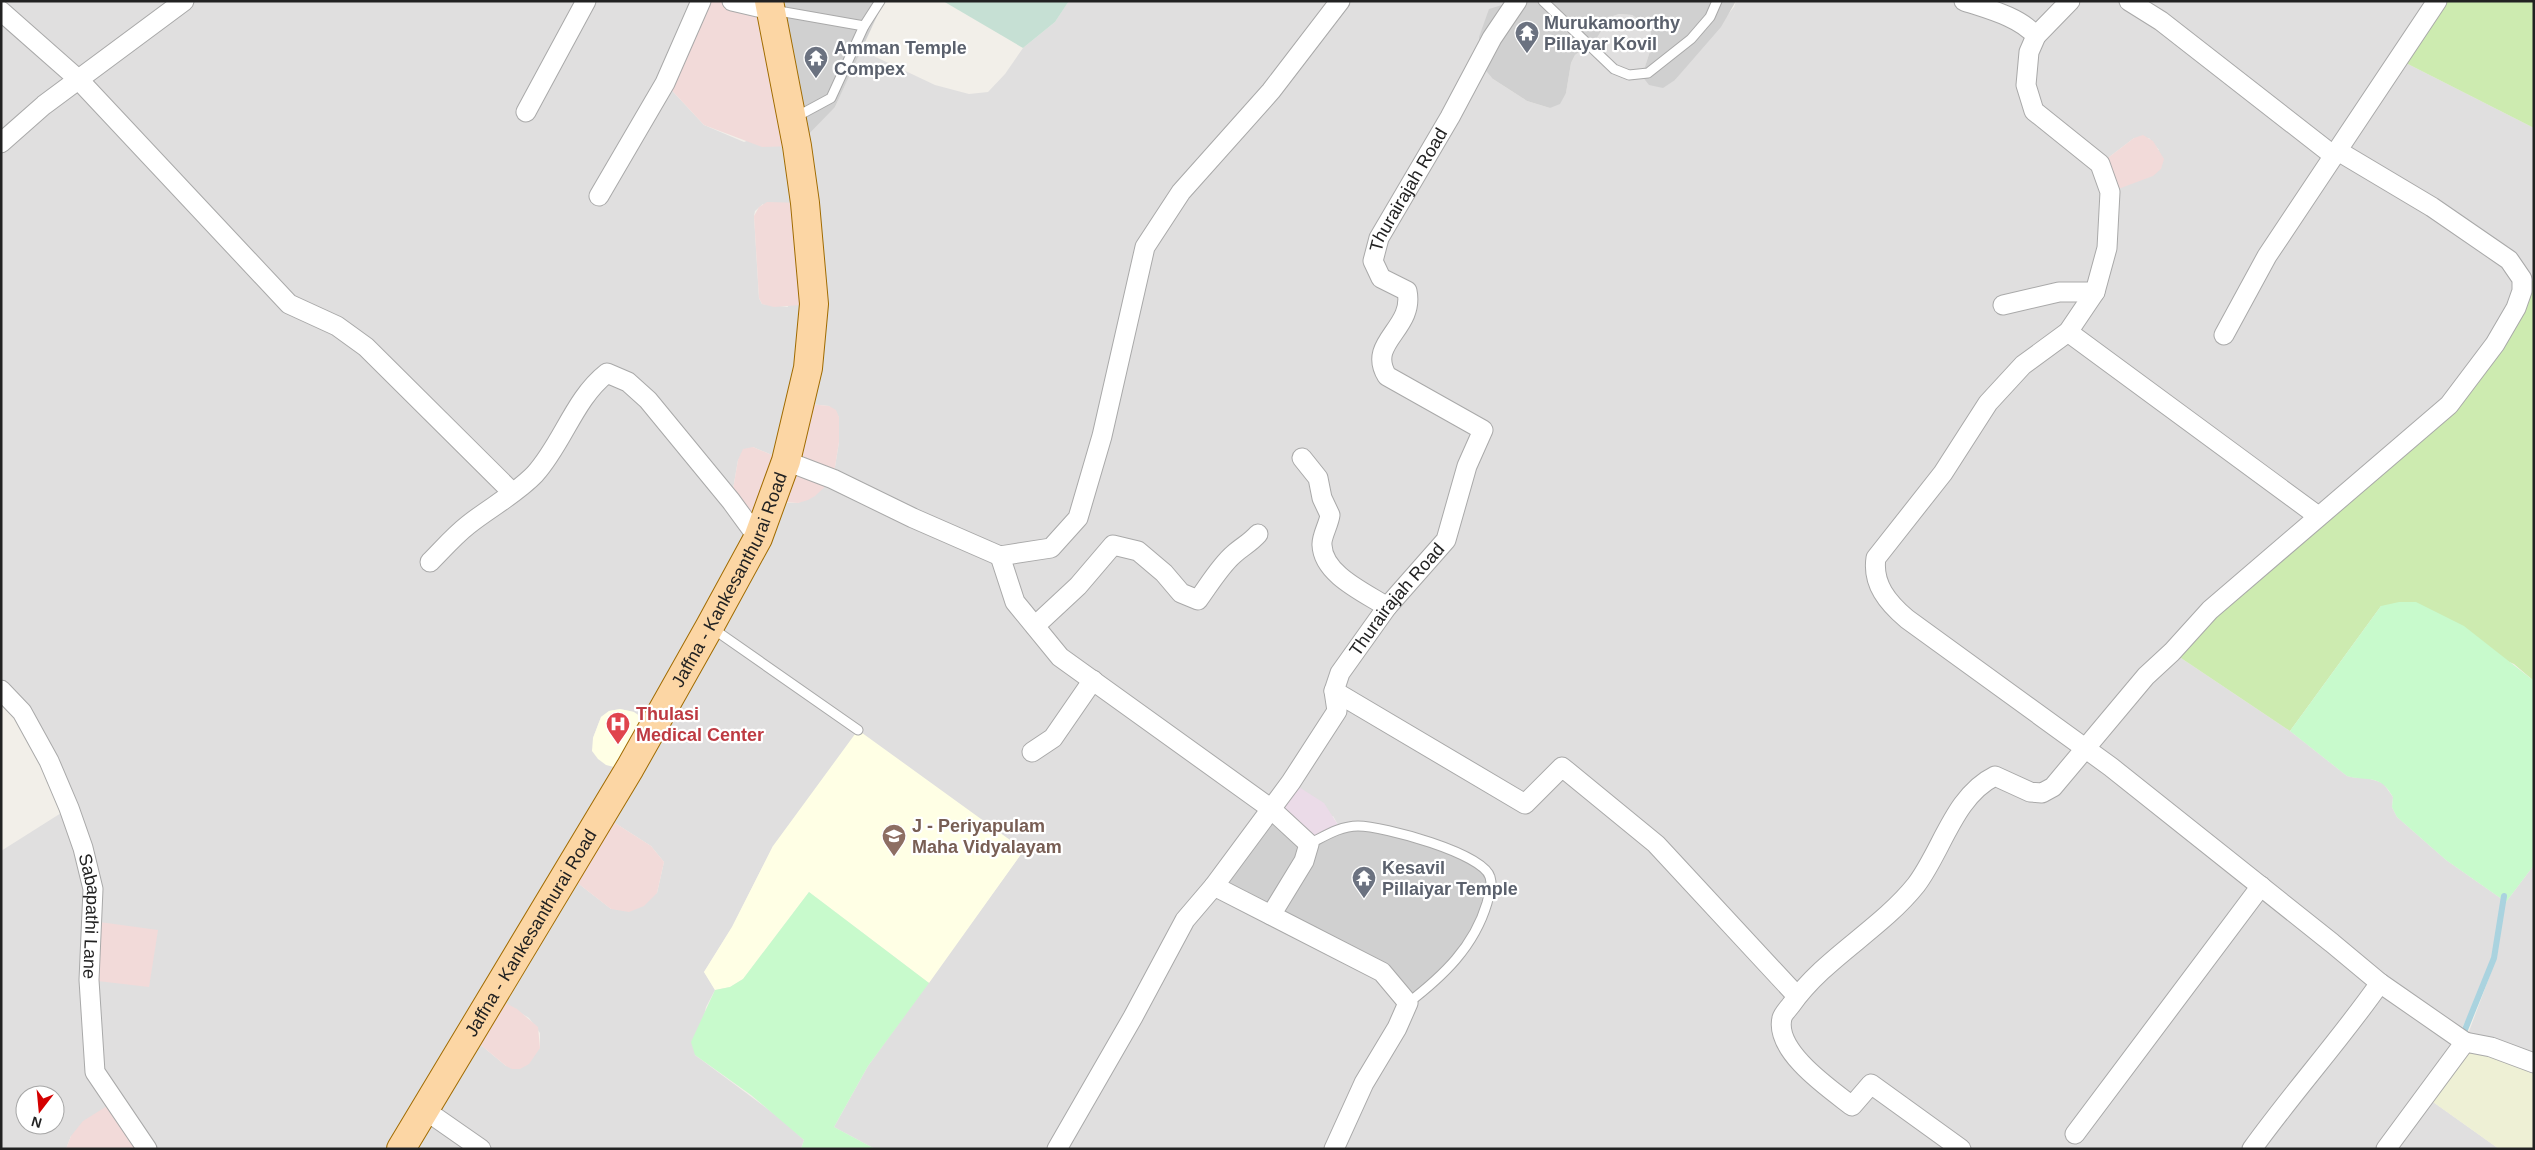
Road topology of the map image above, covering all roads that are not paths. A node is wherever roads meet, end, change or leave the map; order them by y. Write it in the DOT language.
graph roads {
  1 [pos="184,1"];
  2 [pos="586,1"];
  3 [pos="701,1"];
  4 [pos="732,1"];
  5 [pos="880,1"];
  6 [pos="1340,1"];
  7 [pos="1517,1"];
  8 [pos="1543,1"];
  9 [pos="1717,1"];
  10 [pos="1964,1"];
  11 [pos="2070,1"];
  12 [pos="2129,1"];
  13 [pos="2437,1"];
  14 [pos="1991,5"];
  15 [pos="770,6"];
  16 [pos="1,11"];
  17 [pos="864,26"];
  18 [pos="2036,36"];
  19 [pos="78,79"];
  20 [pos="526,112"];
  21 [pos="792,120"];
  22 [pos="1,143"];
  23 [pos="2336,154"];
  24 [pos="600,196"];
  25 [pos="2095,292"];
  26 [pos="2003,305"];
  27 [pos="2068,332"];
  28 [pos="2224,335"];
  29 [pos="1302,458"];
  30 [pos="786,461"];
  31 [pos="512,492"];
  32 [pos="2318,516"];
  33 [pos="1258,534"];
  34 [pos="758,538"];
  35 [pos="1000,556"];
  36 [pos="430,562"];
  37 [pos="1387,607"];
  38 [pos="710,626"];
  39 [pos="1035,626"];
  40 [pos="1093,680"];
  41 [pos="1,690"];
  42 [pos="1334,691"];
  43 [pos="858,730"];
  44 [pos="2085,748"];
  45 [pos="1032,752"];
  46 [pos="1270,808"];
  47 [pos="1309,844"];
  48 [pos="1214,886"];
  49 [pos="2261,886"];
  50 [pos="1271,915"];
  51 [pos="2380,983"];
  52 [pos="1797,996"];
  53 [pos="1408,1003"];
  54 [pos="2465,1042"];
  55 [pos="2534,1063"];
  56 [pos="425,1110"];
  57 [pos="2075,1134"];
  58 [pos="147,1149"];
  59 [pos="401,1149"];
  60 [pos="481,1149"];
  61 [pos="1057,1149"];
  62 [pos="1334,1149"];
  63 [pos="1961,1149"];
  64 [pos="2252,1149"];
  65 [pos="2386,1149"];
  1 -- 19 [label="street"];
  2 -- 20 [label="street"];
  3 -- 24 [label="street"];
  4 -- 15 [label="street"];
  5 -- 17 [label="lane"];
  6 -- 35 [label="street"];
  7 -- 37 [label="street, Thurairajah Road"];
  8 -- 9 [label="lane"];
  10 -- 14 [label="street"];
  11 -- 18 [label="street"];
  12 -- 23 [label="street"];
  13 -- 23 [label="street"];
  14 -- 18 [label="street"];
  15 -- 17 [label="lane"];
  15 -- 21 [label="main road, Jaffna - Kankesanthurai Road"];
  16 -- 19 [label="street"];
  17 -- 21 [label="lane"];
  18 -- 25 [label="street"];
  19 -- 22 [label="street"];
  19 -- 31 [label="street"];
  21 -- 30 [label="main road, Jaffna - Kankesanthurai Road"];
  23 -- 28 [label="street"];
  23 -- 32 [label="street"];
  25 -- 26 [label="street"];
  25 -- 27 [label="street"];
  27 -- 32 [label="street"];
  27 -- 44 [label="street"];
  29 -- 37 [label="street"];
  30 -- 34 [label="main road, Jaffna - Kankesanthurai Road"];
  30 -- 35 [label="street"];
  31 -- 34 [label="street"];
  31 -- 36 [label="street"];
  32 -- 44 [label="street"];
  33 -- 39 [label="street"];
  34 -- 38 [label="main road, Jaffna - Kankesanthurai Road"];
  35 -- 39 [label="street"];
  37 -- 42 [label="street, Thurairajah Road"];
  38 -- 43 [label="lane"];
  38 -- 56 [label="main road, Jaffna - Kankesanthurai Road"];
  39 -- 40 [label="street"];
  40 -- 45 [label="street"];
  40 -- 46 [label="street"];
  41 -- 58 [label="street, Sabapathi Lane"];
  42 -- 46 [label="street"];
  42 -- 52 [label="street"];
  44 -- 49 [label="street"];
  44 -- 52 [label="street"];
  46 -- 47 [label="street"];
  46 -- 48 [label="street"];
  47 -- 50 [label="street"];
  47 -- 53 [label="lane"];
  48 -- 50 [label="street"];
  48 -- 61 [label="street"];
  49 -- 51 [label="street"];
  49 -- 57 [label="street"];
  50 -- 53 [label="street"];
  51 -- 54 [label="street"];
  51 -- 64 [label="street"];
  52 -- 63 [label="street"];
  53 -- 62 [label="street"];
  54 -- 55 [label="street"];
  54 -- 65 [label="street"];
  56 -- 59 [label="main road, Jaffna - Kankesanthurai Road"];
  56 -- 60 [label="street"];
}
